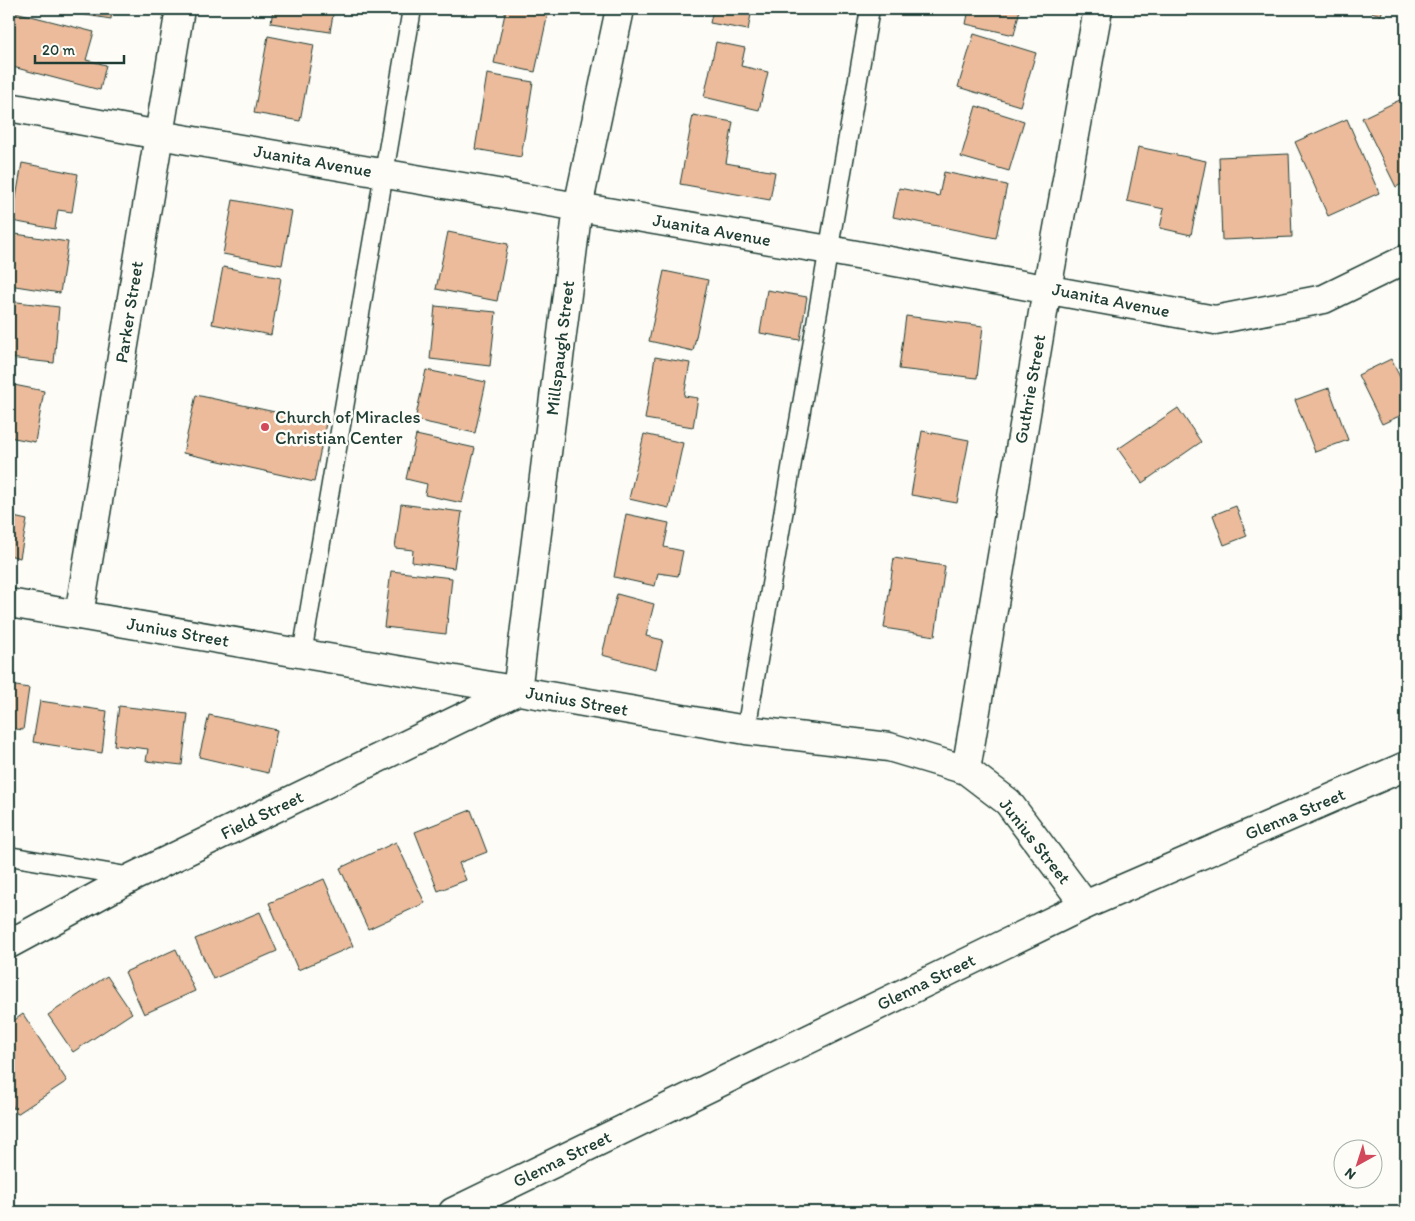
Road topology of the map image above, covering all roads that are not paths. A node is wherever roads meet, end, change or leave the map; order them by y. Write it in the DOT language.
graph roads {
  1 [pos="180,9"];
  2 [pos="412,9"];
  3 [pos="620,9"];
  4 [pos="870,9"];
  5 [pos="1098,9"];
  6 [pos="9,108"];
  7 [pos="158,135"];
  8 [pos="384,174"];
  9 [pos="578,207"];
  10 [pos="829,250"];
  11 [pos="1406,259"];
  12 [pos="1047,288"];
  13 [pos="9,603"];
  14 [pos="79,615"];
  15 [pos="302,654"];
  16 [pos="517,691"];
  17 [pos="746,730"];
  18 [pos="1406,766"];
  19 [pos="966,770"];
  20 [pos="9,856"];
  21 [pos="133,877"];
  22 [pos="1085,905"];
  23 [pos="9,944"];
  24 [pos="452,1212"];
  1 -- 7 [label="street, Parker Street"];
  2 -- 8 [label="lane"];
  3 -- 9 [label="street, Millspaugh Street"];
  4 -- 10 [label="lane"];
  5 -- 12 [label="street, Guthrie Street"];
  6 -- 7 [label="street, Juanita Avenue"];
  7 -- 8 [label="street, Juanita Avenue"];
  7 -- 14 [label="street, Parker Street"];
  8 -- 9 [label="street, Juanita Avenue"];
  8 -- 15 [label="lane"];
  9 -- 10 [label="street, Juanita Avenue"];
  9 -- 16 [label="street, Millspaugh Street"];
  10 -- 12 [label="street, Juanita Avenue"];
  10 -- 17 [label="lane"];
  11 -- 12 [label="street, Juanita Avenue"];
  12 -- 19 [label="street, Guthrie Street"];
  13 -- 14 [label="street, Junius Street"];
  14 -- 15 [label="street, Junius Street"];
  15 -- 16 [label="street, Junius Street"];
  16 -- 17 [label="street, Junius Street"];
  16 -- 21 [label="street, Field Street"];
  17 -- 19 [label="street, Junius Street"];
  18 -- 22 [label="street, Glenna Street"];
  19 -- 22 [label="street, Junius Street"];
  20 -- 21 [label="lane"];
  21 -- 23 [label="street, Field Street"];
  22 -- 24 [label="street, Glenna Street"];
}
